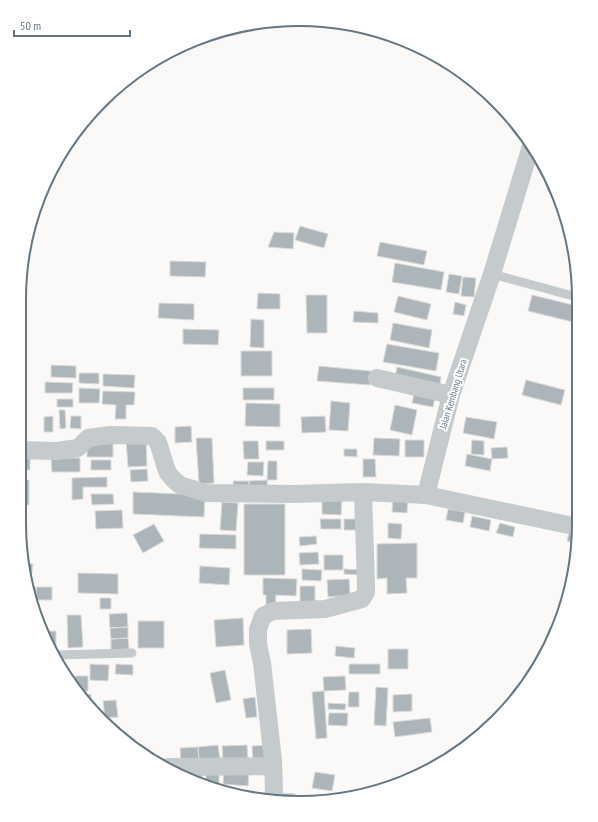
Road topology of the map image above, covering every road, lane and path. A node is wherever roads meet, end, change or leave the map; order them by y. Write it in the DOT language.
graph roads {
  1 [pos="529,152"];
  2 [pos="492,274"];
  3 [pos="572,296"];
  4 [pos="377,378"];
  5 [pos="451,395"];
  6 [pos="26,450"];
  7 [pos="363,492"];
  8 [pos="426,495"];
  9 [pos="572,526"];
  10 [pos="132,653"];
  11 [pos="61,656"];
  12 [pos="273,766"];
  13 [pos="176,767"];
  14 [pos="273,795"];
  1 -- 2 [label="street, Jalan Kembang Utara"];
  2 -- 3 [label="lane"];
  2 -- 5 [label="street, Jalan Kembang Utara"];
  4 -- 5 [label="street"];
  5 -- 8 [label="street, Jalan Kembang Utara"];
  6 -- 7 [label="street"];
  7 -- 8 [label="street"];
  7 -- 12 [label="street"];
  8 -- 9 [label="street"];
  10 -- 11 [label="lane"];
  12 -- 13 [label="street"];
  12 -- 14 [label="street"];
}
